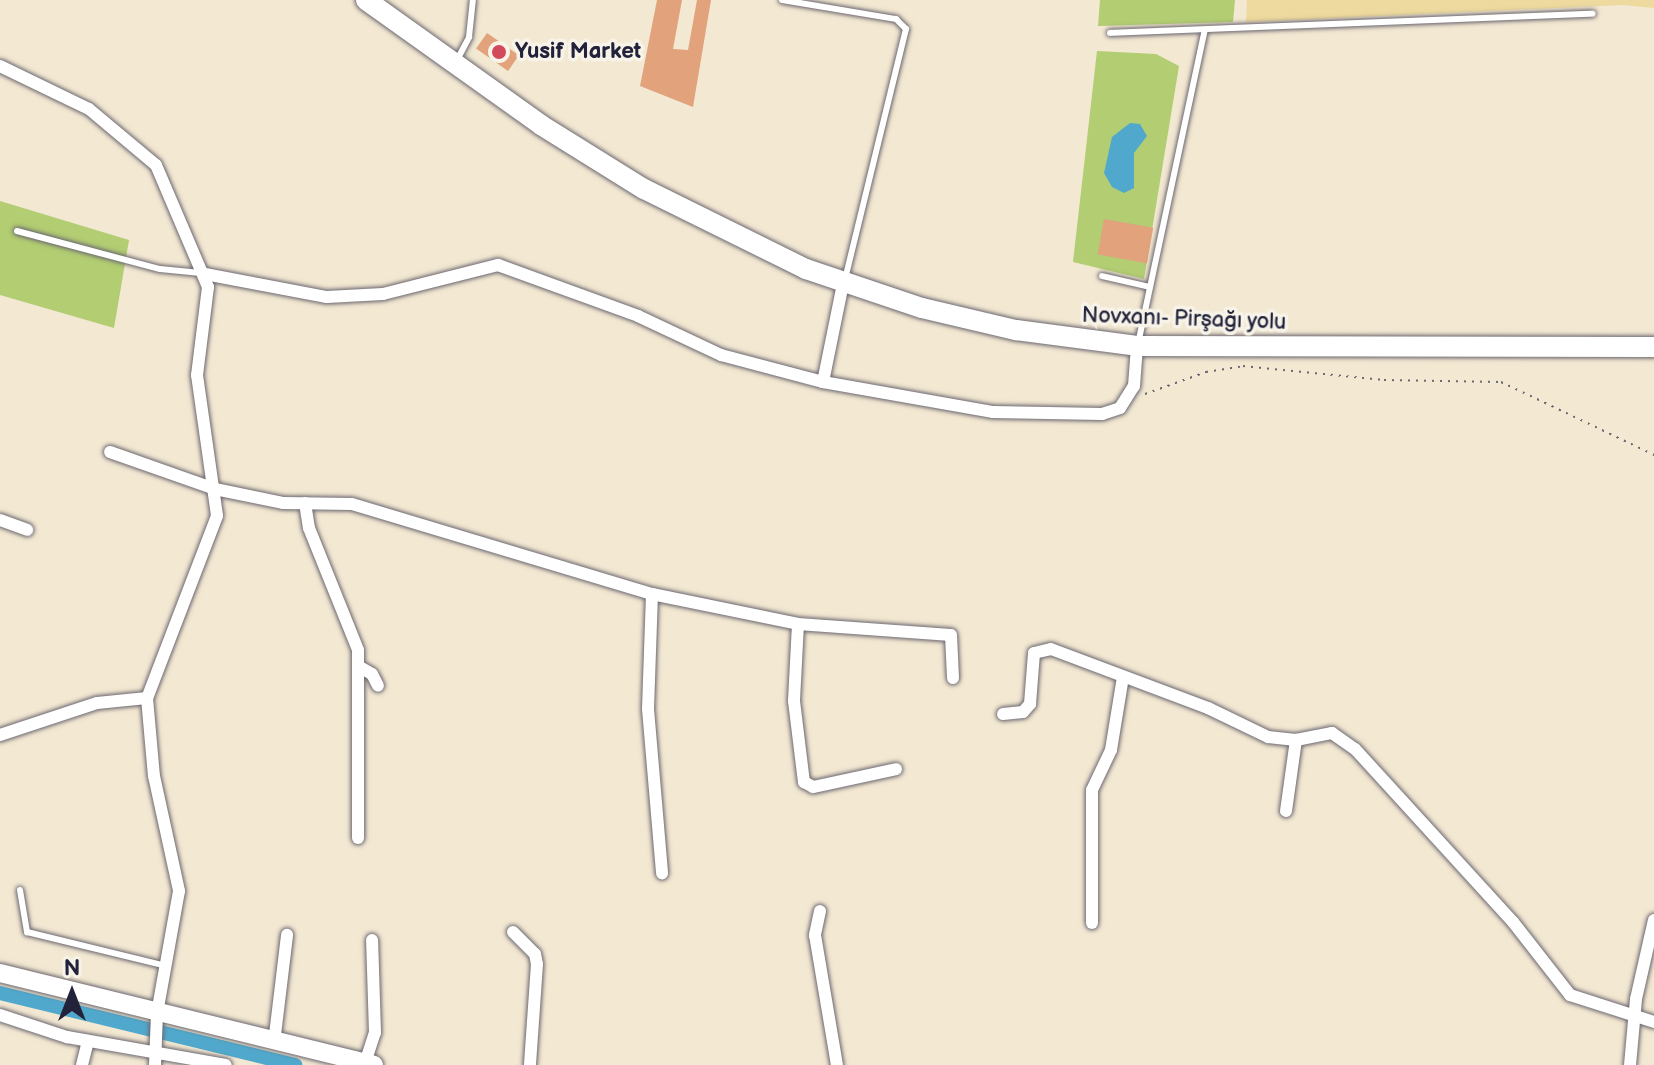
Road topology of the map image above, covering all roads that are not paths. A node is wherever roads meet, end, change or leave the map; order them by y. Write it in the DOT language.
graph roads {
  1 [pos="366,0"];
  2 [pos="473,0"];
  3 [pos="782,0"];
  4 [pos="1593,14"];
  5 [pos="1205,30"];
  6 [pos="1110,33"];
  7 [pos="455,64"];
  8 [pos="0,66"];
  9 [pos="17,231"];
  10 [pos="205,274"];
  11 [pos="1102,276"];
  12 [pos="843,284"];
  13 [pos="1150,287"];
  14 [pos="1137,346"];
  15 [pos="1654,347"];
  16 [pos="823,382"];
  17 [pos="110,452"];
  18 [pos="215,489"];
  19 [pos="305,503"];
  20 [pos="0,520"];
  21 [pos="27,530"];
  22 [pos="652,594"];
  23 [pos="798,624"];
  24 [pos="358,666"];
  25 [pos="1123,677"];
  26 [pos="953,678"];
  27 [pos="378,686"];
  28 [pos="147,698"];
  29 [pos="1003,714"];
  30 [pos="0,735"];
  31 [pos="1296,740"];
  32 [pos="896,769"];
  33 [pos="1286,811"];
  34 [pos="358,838"];
  35 [pos="662,873"];
  36 [pos="20,890"];
  37 [pos="820,911"];
  38 [pos="1654,920"];
  39 [pos="1092,923"];
  40 [pos="513,932"];
  41 [pos="287,935"];
  42 [pos="372,940"];
  43 [pos="166,966"];
  44 [pos="0,973"];
  45 [pos="157,1013"];
  46 [pos="0,1015"];
  47 [pos="1633,1018"];
  48 [pos="1654,1022"];
  49 [pos="88,1041"];
  50 [pos="274,1043"];
  51 [pos="154,1051"];
  52 [pos="369,1064"];
  53 [pos="82,1065"];
  54 [pos="155,1065"];
  55 [pos="226,1065"];
  56 [pos="530,1065"];
  57 [pos="837,1065"];
  58 [pos="1630,1065"];
  1 -- 7 [label="main road, Novxanı- Pirşağı yolu"];
  2 -- 7 [label="lane"];
  3 -- 12 [label="lane"];
  4 -- 5 [label="lane"];
  5 -- 6 [label="lane"];
  5 -- 13 [label="lane"];
  7 -- 12 [label="main road, Novxanı- Pirşağı yolu"];
  8 -- 10 [label="street"];
  9 -- 10 [label="lane"];
  10 -- 16 [label="street"];
  10 -- 18 [label="street"];
  11 -- 13 [label="lane"];
  12 -- 14 [label="main road, Novxanı- Pirşağı yolu"];
  12 -- 16 [label="street"];
  13 -- 14 [label="lane"];
  14 -- 15 [label="main road, Novxanı- Pirşağı yolu"];
  14 -- 16 [label="street"];
  17 -- 18 [label="street"];
  18 -- 19 [label="street"];
  18 -- 28 [label="street"];
  19 -- 22 [label="street"];
  19 -- 24 [label="street"];
  20 -- 21 [label="street"];
  22 -- 23 [label="street"];
  22 -- 35 [label="street"];
  23 -- 26 [label="street"];
  23 -- 32 [label="street"];
  24 -- 27 [label="street"];
  24 -- 34 [label="street"];
  25 -- 29 [label="street"];
  25 -- 31 [label="street"];
  25 -- 39 [label="street"];
  28 -- 30 [label="street"];
  28 -- 43 [label="street"];
  31 -- 33 [label="street"];
  31 -- 47 [label="street"];
  36 -- 43 [label="lane"];
  37 -- 57 [label="street"];
  38 -- 47 [label="street"];
  40 -- 56 [label="street"];
  41 -- 50 [label="street"];
  42 -- 52 [label="street"];
  43 -- 45 [label="street"];
  44 -- 45 [label="street"];
  45 -- 50 [label="street"];
  45 -- 51 [label="street"];
  46 -- 49 [label="street"];
  47 -- 48 [label="street"];
  47 -- 58 [label="street"];
  49 -- 51 [label="street"];
  49 -- 53 [label="street"];
  50 -- 52 [label="street"];
  51 -- 54 [label="street"];
  51 -- 55 [label="street"];
}
